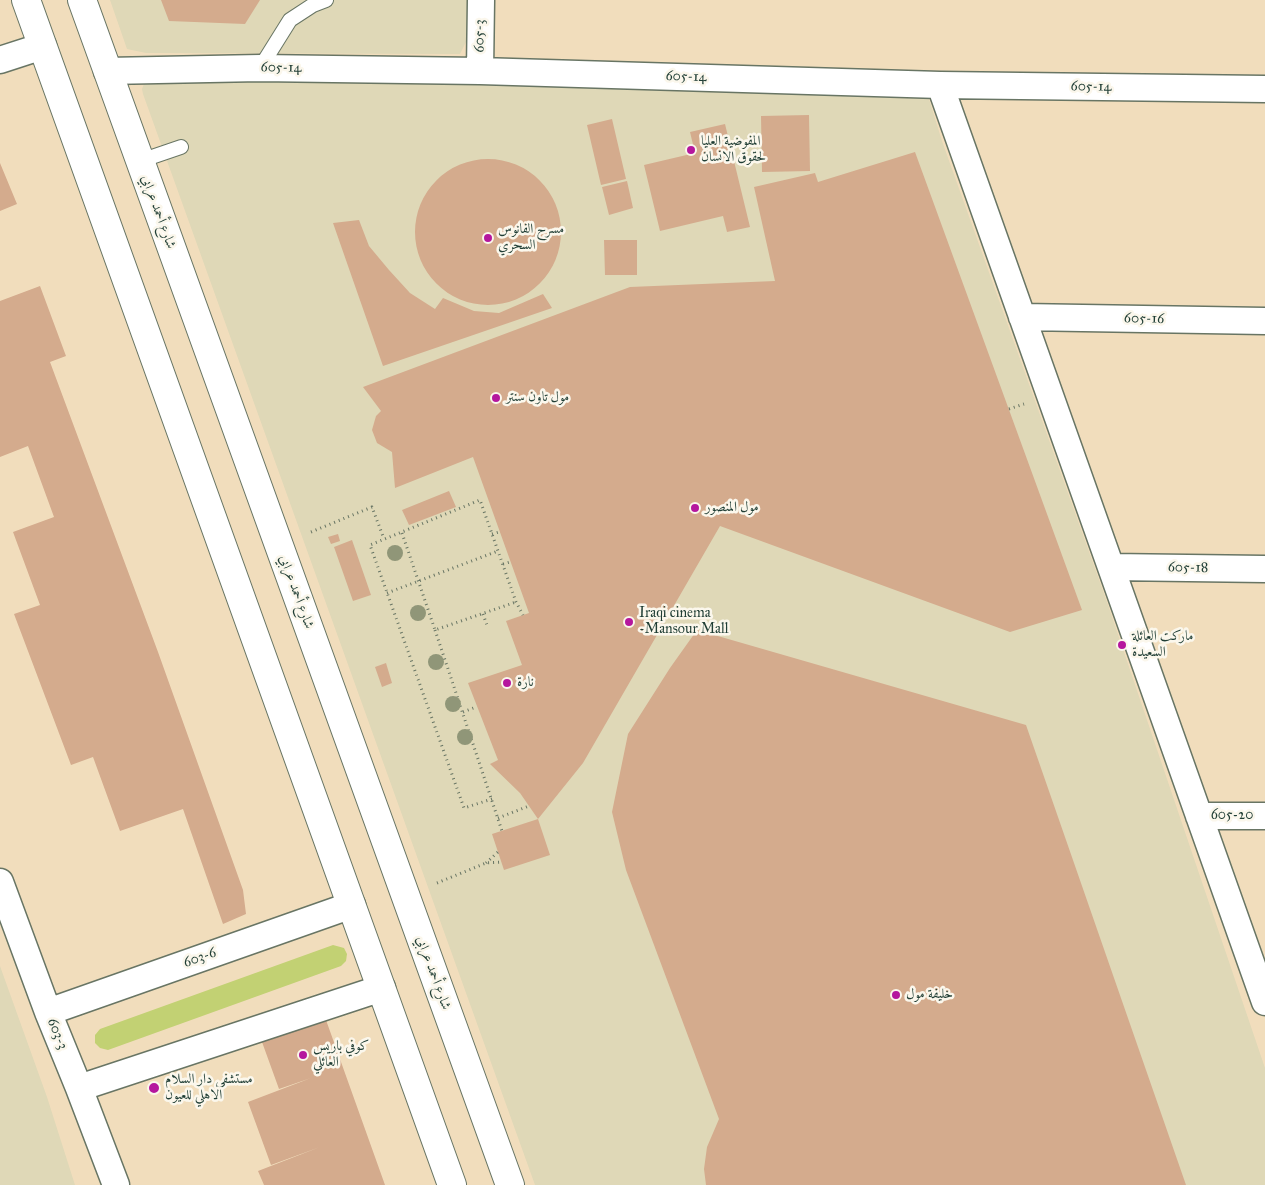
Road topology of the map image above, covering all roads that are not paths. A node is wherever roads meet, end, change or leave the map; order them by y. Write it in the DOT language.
graph roads {
  1 [pos="26,0"];
  2 [pos="82,0"];
  3 [pos="326,0"];
  4 [pos="481,0"];
  5 [pos="43,46"];
  6 [pos="0,60"];
  7 [pos="260,68"];
  8 [pos="107,71"];
  9 [pos="480,71"];
  10 [pos="940,85"];
  11 [pos="1265,89"];
  12 [pos="181,147"];
  13 [pos="140,161"];
  14 [pos="1022,317"];
  15 [pos="1265,321"];
  16 [pos="1111,567"];
  17 [pos="1265,569"];
  18 [pos="1199,816"];
  19 [pos="1265,816"];
  20 [pos="0,882"];
  21 [pos="352,905"];
  22 [pos="382,988"];
  23 [pos="1265,1002"];
  24 [pos="48,1012"];
  25 [pos="79,1088"];
  26 [pos="116,1185"];
  27 [pos="452,1185"];
  28 [pos="510,1185"];
  1 -- 5 [label="main road"];
  2 -- 8 [label="main road, شارع أحمد عرابي"];
  3 -- 7 [label="lane"];
  4 -- 9 [label="street, 605-3"];
  5 -- 6 [label="street"];
  5 -- 21 [label="main road"];
  7 -- 8 [label="street, 605-14"];
  7 -- 9 [label="street, 605-14"];
  8 -- 13 [label="main road, شارع أحمد عرابي"];
  9 -- 10 [label="street, 605-14"];
  10 -- 11 [label="street, 605-14"];
  10 -- 14 [label="street"];
  12 -- 13 [label="lane"];
  13 -- 28 [label="main road, شارع أحمد عرابي"];
  14 -- 15 [label="street, 605-16"];
  14 -- 16 [label="street"];
  16 -- 17 [label="street, 605-18"];
  16 -- 18 [label="street"];
  18 -- 19 [label="street, 605-20"];
  18 -- 23 [label="street"];
  20 -- 24 [label="street, 603-3"];
  21 -- 22 [label="main road"];
  21 -- 24 [label="street, 603-6"];
  22 -- 25 [label="street"];
  22 -- 27 [label="main road"];
  24 -- 25 [label="street, 603-3"];
  25 -- 26 [label="street, 603-3"];
}
